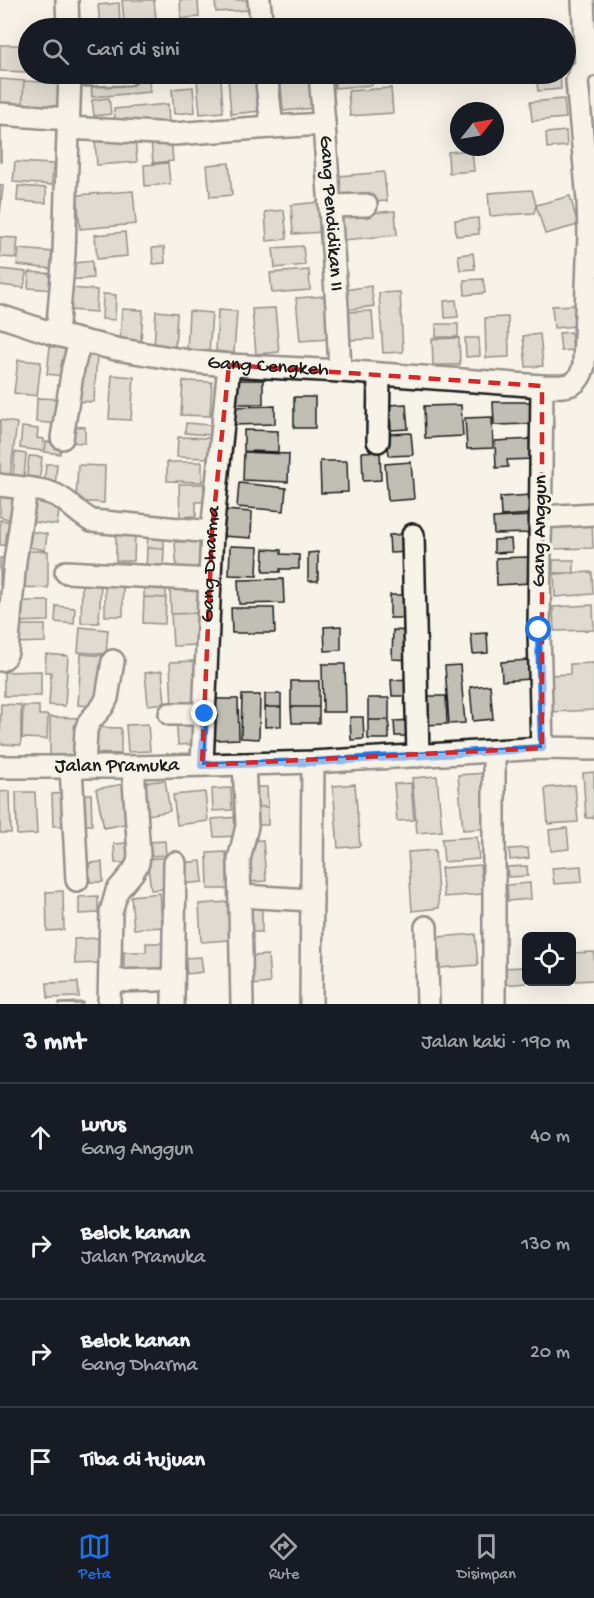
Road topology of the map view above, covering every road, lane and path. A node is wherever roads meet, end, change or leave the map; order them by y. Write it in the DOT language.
graph roads {
  1 [pos="67,0"];
  2 [pos="259,0"];
  3 [pos="584,0"];
  4 [pos="68,18"];
  5 [pos="261,18"];
  6 [pos="590,65"];
  7 [pos="70,84"];
  8 [pos="267,84"];
  9 [pos="321,84"];
  10 [pos="0,114"];
  11 [pos="69,123"];
  12 [pos="324,124"];
  13 [pos="272,127"];
  14 [pos="366,205"];
  15 [pos="330,206"];
  16 [pos="0,316"];
  17 [pos="57,335"];
  18 [pos="80,341"];
  19 [pos="229,365"];
  20 [pos="340,371"];
  21 [pos="379,374"];
  22 [pos="542,386"];
  23 [pos="62,438"];
  24 [pos="378,441"];
  25 [pos="0,485"];
  26 [pos="26,489"];
  27 [pos="594,514"];
  28 [pos="541,517"];
  29 [pos="212,532"];
  30 [pos="413,534"];
  31 [pos="66,572"];
  32 [pos="210,580"];
  33 [pos="0,660"];
  34 [pos="113,661"];
  35 [pos="170,714"];
  36 [pos="205,714"];
  37 [pos="542,748"];
  38 [pos="594,749"];
  39 [pos="494,752"];
  40 [pos="418,756"];
  41 [pos="313,762"];
  42 [pos="244,764"];
  43 [pos="202,765"];
  44 [pos="0,767"];
  45 [pos="78,767"];
  46 [pos="133,767"];
  47 [pos="175,863"];
  48 [pos="77,880"];
  49 [pos="240,896"];
  50 [pos="312,900"];
  51 [pos="426,927"];
  52 [pos="158,980"];
  53 [pos="110,981"];
  54 [pos="109,1004"];
  55 [pos="173,1004"];
  56 [pos="242,1004"];
  57 [pos="311,1004"];
  58 [pos="428,1004"];
  59 [pos="494,1004"];
  1 -- 4 [label="street"];
  2 -- 5 [label="street"];
  3 -- 6 [label="street"];
  6 -- 22 [label="street, Gang Cengkeh"];
  7 -- 11 [label="street"];
  8 -- 13 [label="street"];
  9 -- 12 [label="street"];
  10 -- 11 [label="street, Gang Pendidikan II"];
  11 -- 13 [label="street, Gang Pendidikan II"];
  11 -- 17 [label="street"];
  12 -- 13 [label="street, Gang Pendidikan II"];
  12 -- 15 [label="street, Gang Pendidikan II"];
  14 -- 15 [label="street"];
  15 -- 20 [label="street, Gang Pendidikan II"];
  16 -- 17 [label="street, Gang Cengkeh"];
  17 -- 18 [label="street, Gang Cengkeh"];
  18 -- 19 [label="street, Gang Cengkeh"];
  18 -- 23 [label="street"];
  19 -- 20 [label="street, Gang Cengkeh"];
  19 -- 29 [label="street, Gang Dharma"];
  20 -- 21 [label="street, Gang Cengkeh"];
  21 -- 22 [label="street, Gang Cengkeh"];
  21 -- 24 [label="street"];
  22 -- 28 [label="street, Gang Anggun"];
  25 -- 26 [label="street"];
  26 -- 29 [label="street"];
  26 -- 33 [label="street"];
  27 -- 28 [label="street"];
  28 -- 37 [label="street, Gang Anggun"];
  29 -- 32 [label="street, Gang Dharma"];
  30 -- 40 [label="street"];
  31 -- 32 [label="street"];
  32 -- 36 [label="street, Gang Dharma"];
  34 -- 45 [label="street"];
  35 -- 36 [label="street"];
  36 -- 43 [label="street, Gang Dharma"];
  37 -- 38 [label="street, Jalan Pramuka"];
  37 -- 39 [label="street, Jalan Pramuka"];
  39 -- 40 [label="street, Jalan Pramuka"];
  39 -- 59 [label="street"];
  40 -- 41 [label="street, Jalan Pramuka"];
  41 -- 42 [label="street, Jalan Pramuka"];
  41 -- 50 [label="street"];
  42 -- 43 [label="street, Jalan Pramuka"];
  42 -- 49 [label="street"];
  43 -- 46 [label="street, Jalan Pramuka"];
  44 -- 45 [label="street, Jalan Pramuka"];
  45 -- 46 [label="street, Jalan Pramuka"];
  45 -- 48 [label="street"];
  46 -- 53 [label="street"];
  47 -- 55 [label="street"];
  49 -- 50 [label="street"];
  49 -- 56 [label="street"];
  50 -- 57 [label="street"];
  51 -- 58 [label="street"];
  52 -- 53 [label="street"];
  53 -- 54 [label="street"];
}
